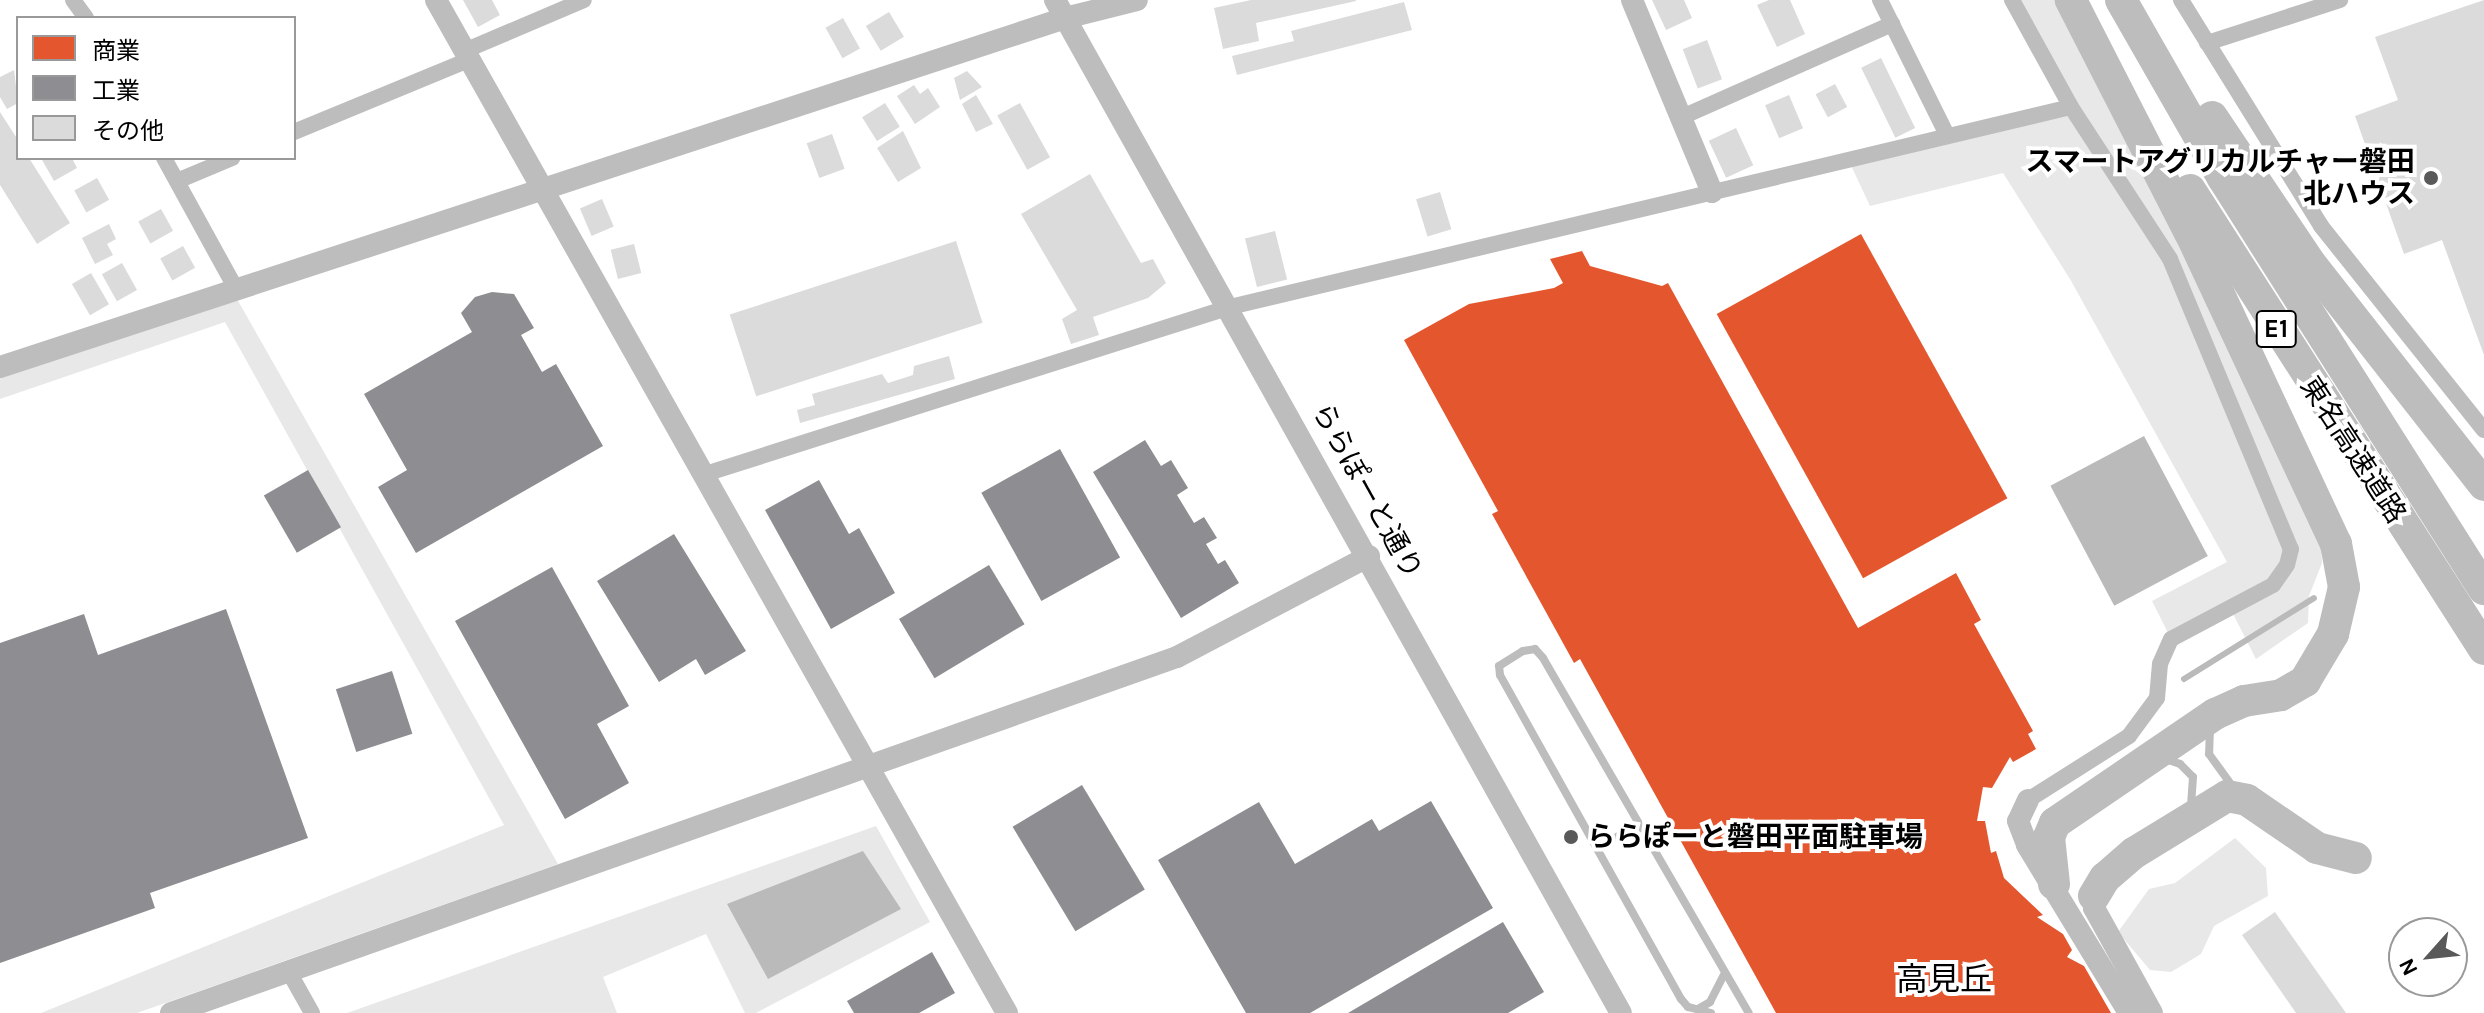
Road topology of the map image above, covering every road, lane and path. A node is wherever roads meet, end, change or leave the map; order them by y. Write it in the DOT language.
graph roads {
  1 [pos="436,0"];
  2 [pos="584,0"];
  3 [pos="1137,0"];
  4 [pos="1632,0"];
  5 [pos="1880,0"];
  6 [pos="2012,0"];
  7 [pos="2071,0"];
  8 [pos="2081,0"];
  9 [pos="2121,0"];
  10 [pos="2137,0"];
  11 [pos="2181,0"];
  12 [pos="2340,0"];
  13 [pos="1060,9"];
  14 [pos="1892,24"];
  15 [pos="2207,43"];
  16 [pos="467,56"];
  17 [pos="2071,107"];
  18 [pos="1682,117"];
  19 [pos="296,131"];
  20 [pos="1947,135"];
  21 [pos="165,160"];
  22 [pos="227,160"];
  23 [pos="177,181"];
  24 [pos="542,191"];
  25 [pos="1712,192"];
  26 [pos="237,291"];
  27 [pos="1230,307"];
  28 [pos="0,367"];
  29 [pos="2484,430"];
  30 [pos="702,475"];
  31 [pos="2484,485"];
  32 [pos="1369,556"];
  33 [pos="2484,589"];
  34 [pos="2484,649"];
  35 [pos="2215,714"];
  36 [pos="2145,760"];
  37 [pos="868,769"];
  38 [pos="2028,800"];
  39 [pos="2247,800"];
  40 [pos="2177,822"];
  41 [pos="1637,824"];
  42 [pos="1598,849"];
  43 [pos="2356,858"];
  44 [pos="2054,884"];
  45 [pos="2094,896"];
  46 [pos="289,972"];
  47 [pos="1724,975"];
  48 [pos="1698,1009"];
  49 [pos="171,1013"];
  50 [pos="312,1013"];
  51 [pos="1007,1013"];
  52 [pos="1621,1013"];
  53 [pos="1711,1013"];
  54 [pos="1749,1013"];
  55 [pos="2129,1013"];
  56 [pos="2152,1013"];
  1 -- 16 [label="street"];
  2 -- 16 [label="street"];
  3 -- 13 [label="street"];
  4 -- 18 [label="street"];
  5 -- 14 [label="street"];
  6 -- 17 [label="street"];
  7 -- 35 [label="highway"];
  8 -- 34 [label="highway, 東名高速道路 / E1"];
  9 -- 33 [label="highway, 東名高速道路 / E1"];
  10 -- 31 [label="highway"];
  11 -- 15 [label="street"];
  12 -- 15 [label="street"];
  13 -- 24 [label="street"];
  13 -- 27 [label="street, ららぽーと通り"];
  14 -- 18 [label="street"];
  14 -- 20 [label="street"];
  15 -- 29 [label="street"];
  16 -- 19 [label="street"];
  16 -- 24 [label="street"];
  17 -- 20 [label="street"];
  17 -- 38 [label="street"];
  18 -- 25 [label="street"];
  20 -- 25 [label="street"];
  21 -- 23 [label="street"];
  22 -- 23 [label="street"];
  23 -- 26 [label="street"];
  24 -- 26 [label="street"];
  24 -- 30 [label="street"];
  25 -- 27 [label="street"];
  26 -- 28 [label="street"];
  27 -- 30 [label="street"];
  27 -- 32 [label="street, ららぽーと通り"];
  30 -- 37 [label="street"];
  32 -- 37 [label="street"];
  32 -- 52 [label="street, ららぽーと通り"];
  35 -- 36 [label="highway"];
  35 -- 39 [label="lane"];
  36 -- 40 [label="lane"];
  36 -- 44 [label="highway"];
  37 -- 46 [label="street"];
  37 -- 51 [label="street"];
  38 -- 44 [label="street"];
  39 -- 40 [label="highway"];
  39 -- 43 [label="highway"];
  40 -- 45 [label="highway"];
  41 -- 42 [label="lane"];
  41 -- 42 [label="lane"];
  41 -- 47 [label="lane"];
  42 -- 48 [label="lane"];
  44 -- 55 [label="street"];
  45 -- 56 [label="street"];
  46 -- 49 [label="street"];
  46 -- 50 [label="street"];
  47 -- 48 [label="lane"];
  47 -- 54 [label="lane"];
  48 -- 53 [label="lane"];
}
